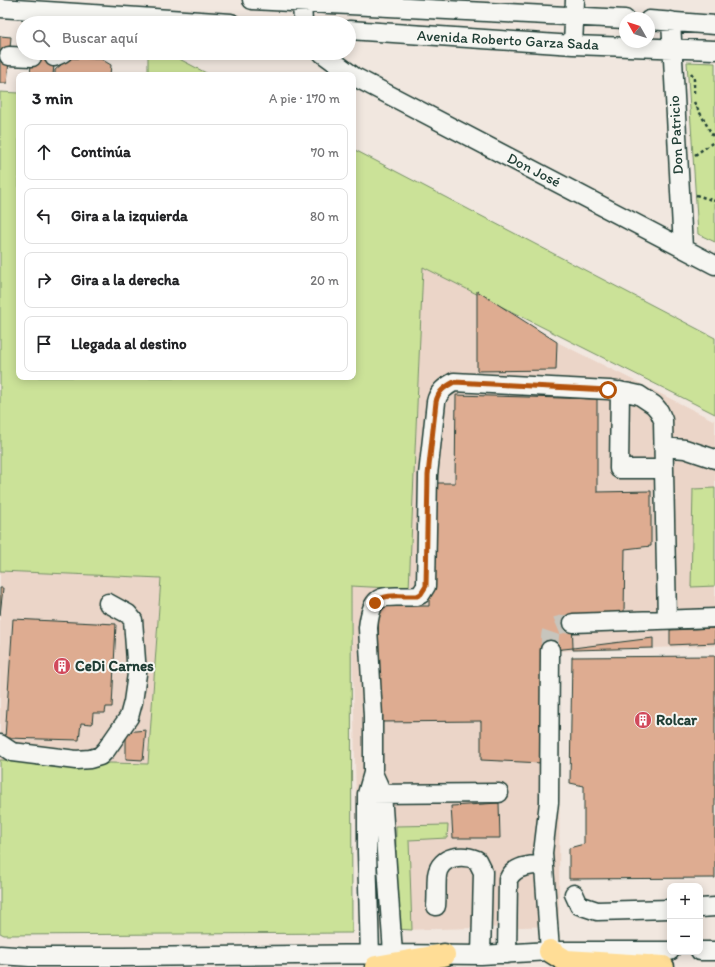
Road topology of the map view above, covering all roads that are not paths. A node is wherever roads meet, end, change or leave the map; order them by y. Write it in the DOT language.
graph roads {
  1 [pos="252,0"];
  2 [pos="302,2"];
  3 [pos="0,8"];
  4 [pos="575,8"];
  5 [pos="90,13"];
  6 [pos="132,16"];
  7 [pos="303,16"];
  8 [pos="619,18"];
  9 [pos="655,20"];
  10 [pos="671,21"];
  11 [pos="715,25"];
  12 [pos="356,30"];
  13 [pos="573,45"];
  14 [pos="671,48"];
  15 [pos="715,50"];
  16 [pos="10,56"];
  17 [pos="16,56"];
  18 [pos="332,60"];
  19 [pos="348,72"];
  20 [pos="356,77"];
  21 [pos="683,248"];
  22 [pos="715,265"];
  23 [pos="620,391"];
  24 [pos="663,447"];
  25 [pos="715,459"];
  26 [pos="664,469"];
  27 [pos="108,604"];
  28 [pos="715,618"];
  29 [pos="668,620"];
  30 [pos="573,623"];
  31 [pos="550,650"];
  32 [pos="0,744"];
  33 [pos="499,793"];
  34 [pos="375,794"];
  35 [pos="544,864"];
  36 [pos="574,894"];
  37 [pos="436,906"];
  38 [pos="715,907"];
  39 [pos="703,908"];
  40 [pos="667,909"];
  41 [pos="550,951"];
  42 [pos="667,951"];
  43 [pos="703,951"];
  44 [pos="715,951"];
  45 [pos="508,954"];
  46 [pos="0,955"];
  47 [pos="444,955"];
  48 [pos="481,955"];
  49 [pos="379,958"];
  50 [pos="663,967"];
  1 -- 2 [label="street, Avenida Roberto Garza Sada"];
  2 -- 4 [label="street, Avenida Roberto Garza Sada"];
  2 -- 7 [label="street"];
  3 -- 5 [label="street"];
  4 -- 8 [label="street, Avenida Roberto Garza Sada"];
  4 -- 13 [label="street"];
  5 -- 6 [label="street"];
  9 -- 10 [label="street"];
  10 -- 11 [label="street"];
  10 -- 14 [label="street, Don Patricio"];
  12 -- 13 [label="street, Avenida Roberto Garza Sada"];
  13 -- 14 [label="street, Avenida Roberto Garza Sada"];
  14 -- 15 [label="street, Avenida Roberto Garza Sada"];
  14 -- 21 [label="street, Don Patricio"];
  16 -- 17 [label="street"];
  18 -- 19 [label="street, Don José"];
  20 -- 21 [label="street, Don José"];
  21 -- 22 [label="street, Don José"];
  23 -- 24 [label="street"];
  23 -- 26 [label="street"];
  23 -- 34 [label="street"];
  24 -- 25 [label="street"];
  24 -- 26 [label="street"];
  26 -- 29 [label="street"];
  27 -- 32 [label="street"];
  28 -- 29 [label="street"];
  29 -- 30 [label="street"];
  31 -- 35 [label="street"];
  33 -- 34 [label="street"];
  34 -- 49 [label="street"];
  35 -- 41 [label="street"];
  35 -- 45 [label="street"];
  36 -- 40 [label="street"];
  37 -- 48 [label="street"];
  38 -- 39 [label="street"];
  41 -- 42 [label="street"];
  41 -- 45 [label="street"];
  41 -- 50 [label="main road"];
  43 -- 44 [label="street"];
  45 -- 48 [label="street"];
  46 -- 49 [label="street"];
  47 -- 48 [label="street"];
  47 -- 49 [label="main road"];
}
